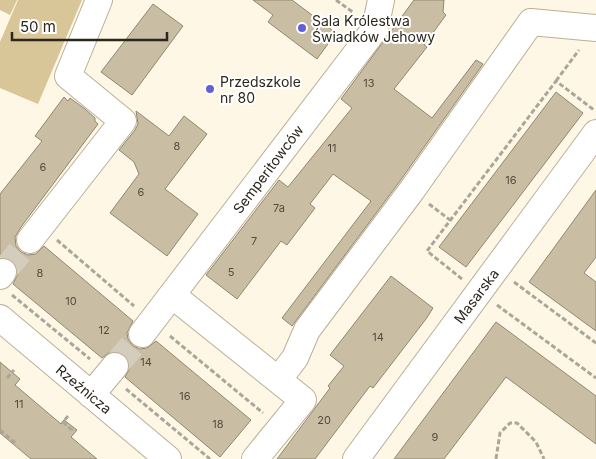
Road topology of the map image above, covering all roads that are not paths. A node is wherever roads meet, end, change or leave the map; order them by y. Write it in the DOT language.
graph roads {
  1 [pos="99,0"];
  2 [pos="381,0"];
  3 [pos="596,28"];
  4 [pos="596,133"];
  5 [pos="36,233"];
  6 [pos="172,295"];
  7 [pos="2,324"];
  8 [pos="147,327"];
  9 [pos="115,366"];
  10 [pos="278,380"];
  11 [pos="91,395"];
  12 [pos="168,459"];
  13 [pos="255,459"];
  14 [pos="356,459"];
  1 -- 5 [label="street"];
  2 -- 6 [label="street, Semperitowców"];
  3 -- 10 [label="street"];
  4 -- 14 [label="street, Masarska"];
  6 -- 8 [label="street, Semperitowców"];
  6 -- 10 [label="street"];
  7 -- 11 [label="street, Rzeźnicza"];
  9 -- 11 [label="street"];
  10 -- 13 [label="street"];
  11 -- 12 [label="street, Rzeźnicza"];
}
